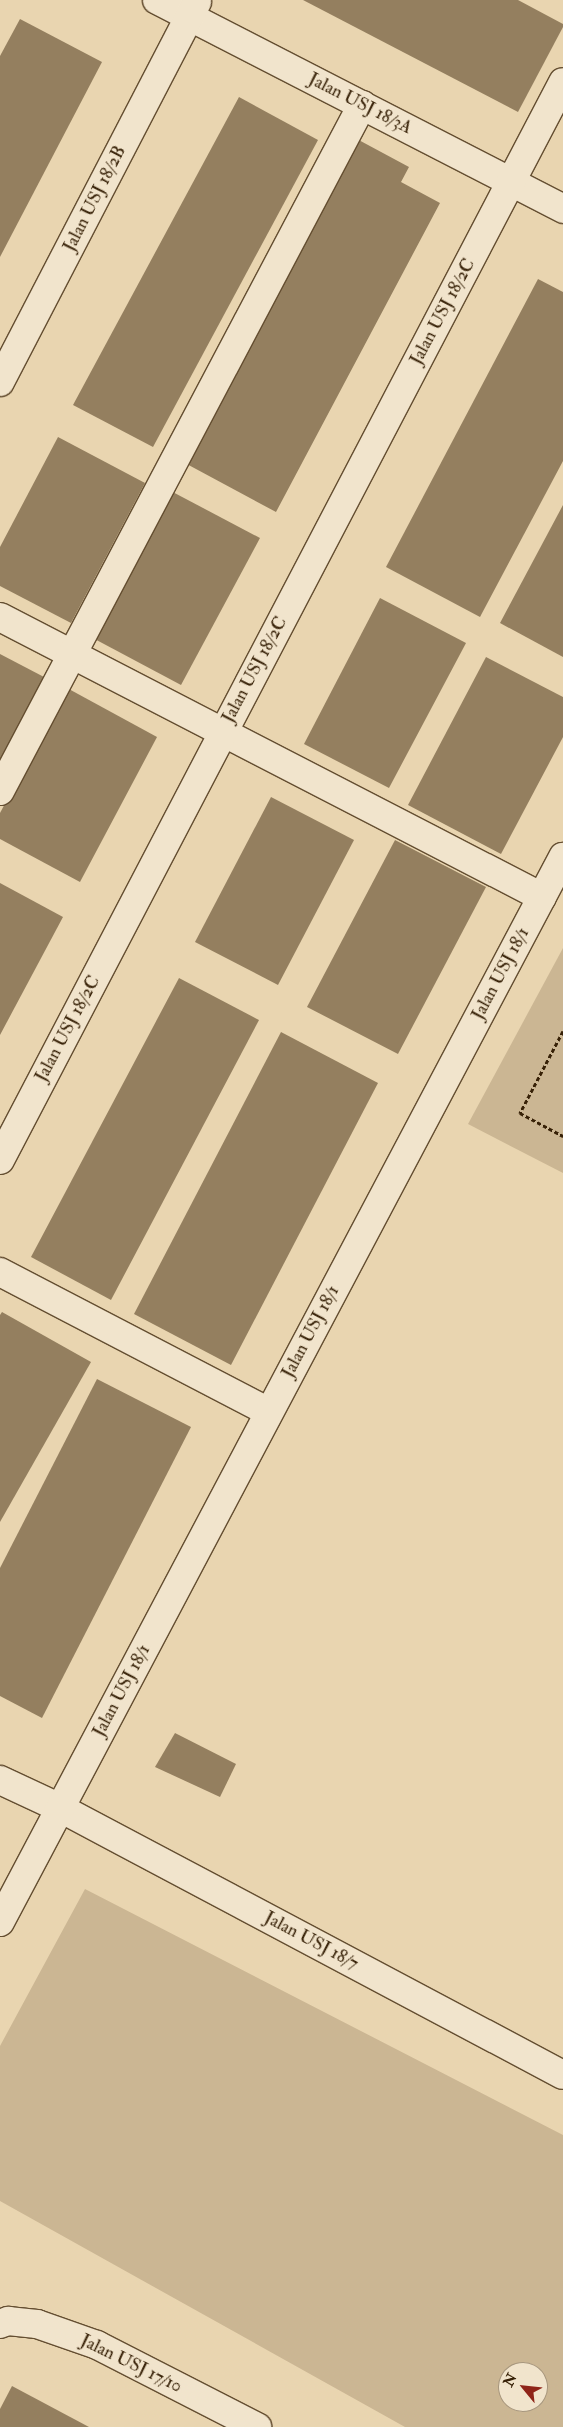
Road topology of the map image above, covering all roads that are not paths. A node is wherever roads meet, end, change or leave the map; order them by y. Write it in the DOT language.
graph roads {
  1 [pos="157,0"];
  2 [pos="194,8"];
  3 [pos="563,82"];
  4 [pos="362,105"];
  5 [pos="511,181"];
  6 [pos="563,209"];
  7 [pos="0,382"];
  8 [pos="0,618"];
  9 [pos="72,654"];
  10 [pos="223,733"];
  11 [pos="0,791"];
  12 [pos="563,857"];
  13 [pos="542,896"];
  14 [pos="0,1160"];
  15 [pos="0,1272"];
  16 [pos="269,1412"];
  17 [pos="0,1780"];
  18 [pos="60,1808"];
  19 [pos="0,1922"];
  20 [pos="563,2075"];
  21 [pos="0,2324"];
  22 [pos="257,2427"];
  1 -- 2 [label="street, Jalan USJ 18/3A"];
  2 -- 4 [label="street, Jalan USJ 18/3A"];
  2 -- 7 [label="street, Jalan USJ 18/2B"];
  3 -- 5 [label="street, Jalan USJ 18/2C"];
  4 -- 5 [label="street, Jalan USJ 18/3A"];
  4 -- 9 [label="street"];
  5 -- 6 [label="street, Jalan USJ 18/3A"];
  5 -- 10 [label="street, Jalan USJ 18/2C"];
  8 -- 9 [label="street"];
  9 -- 10 [label="street"];
  9 -- 11 [label="street"];
  10 -- 13 [label="street"];
  10 -- 14 [label="street, Jalan USJ 18/2C"];
  12 -- 13 [label="street, Jalan USJ 18/1"];
  13 -- 16 [label="street, Jalan USJ 18/1"];
  15 -- 16 [label="street"];
  16 -- 18 [label="street, Jalan USJ 18/1"];
  17 -- 18 [label="street, Jalan USJ 18/7"];
  18 -- 19 [label="street, Jalan USJ 18/1"];
  18 -- 20 [label="street, Jalan USJ 18/7"];
  21 -- 22 [label="street, Jalan USJ 17/10"];
}
